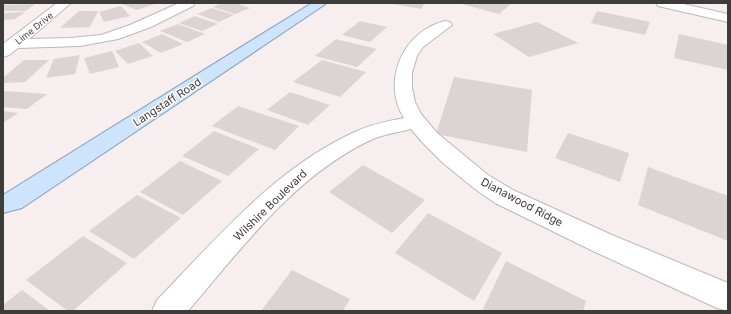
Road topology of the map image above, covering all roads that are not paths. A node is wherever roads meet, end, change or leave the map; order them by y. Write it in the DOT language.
graph roads {
  1 [pos="65,3"];
  2 [pos="189,3"];
  3 [pos="321,3"];
  4 [pos="662,3"];
  5 [pos="728,18"];
  6 [pos="445,25"];
  7 [pos="16,43"];
  8 [pos="3,52"];
  9 [pos="415,122"];
  10 [pos="6,206"];
  11 [pos="728,298"];
  12 [pos="168,311"];
  1 -- 7 [label="street, Lime Drive"];
  2 -- 7 [label="street"];
  3 -- 10 [label="main road, Langstaff Road"];
  4 -- 5 [label="street"];
  6 -- 9 [label="street, Dianawood Ridge"];
  7 -- 8 [label="street, Lime Drive"];
  9 -- 11 [label="street, Dianawood Ridge"];
  9 -- 12 [label="street, Wilshire Boulevard"];
}
